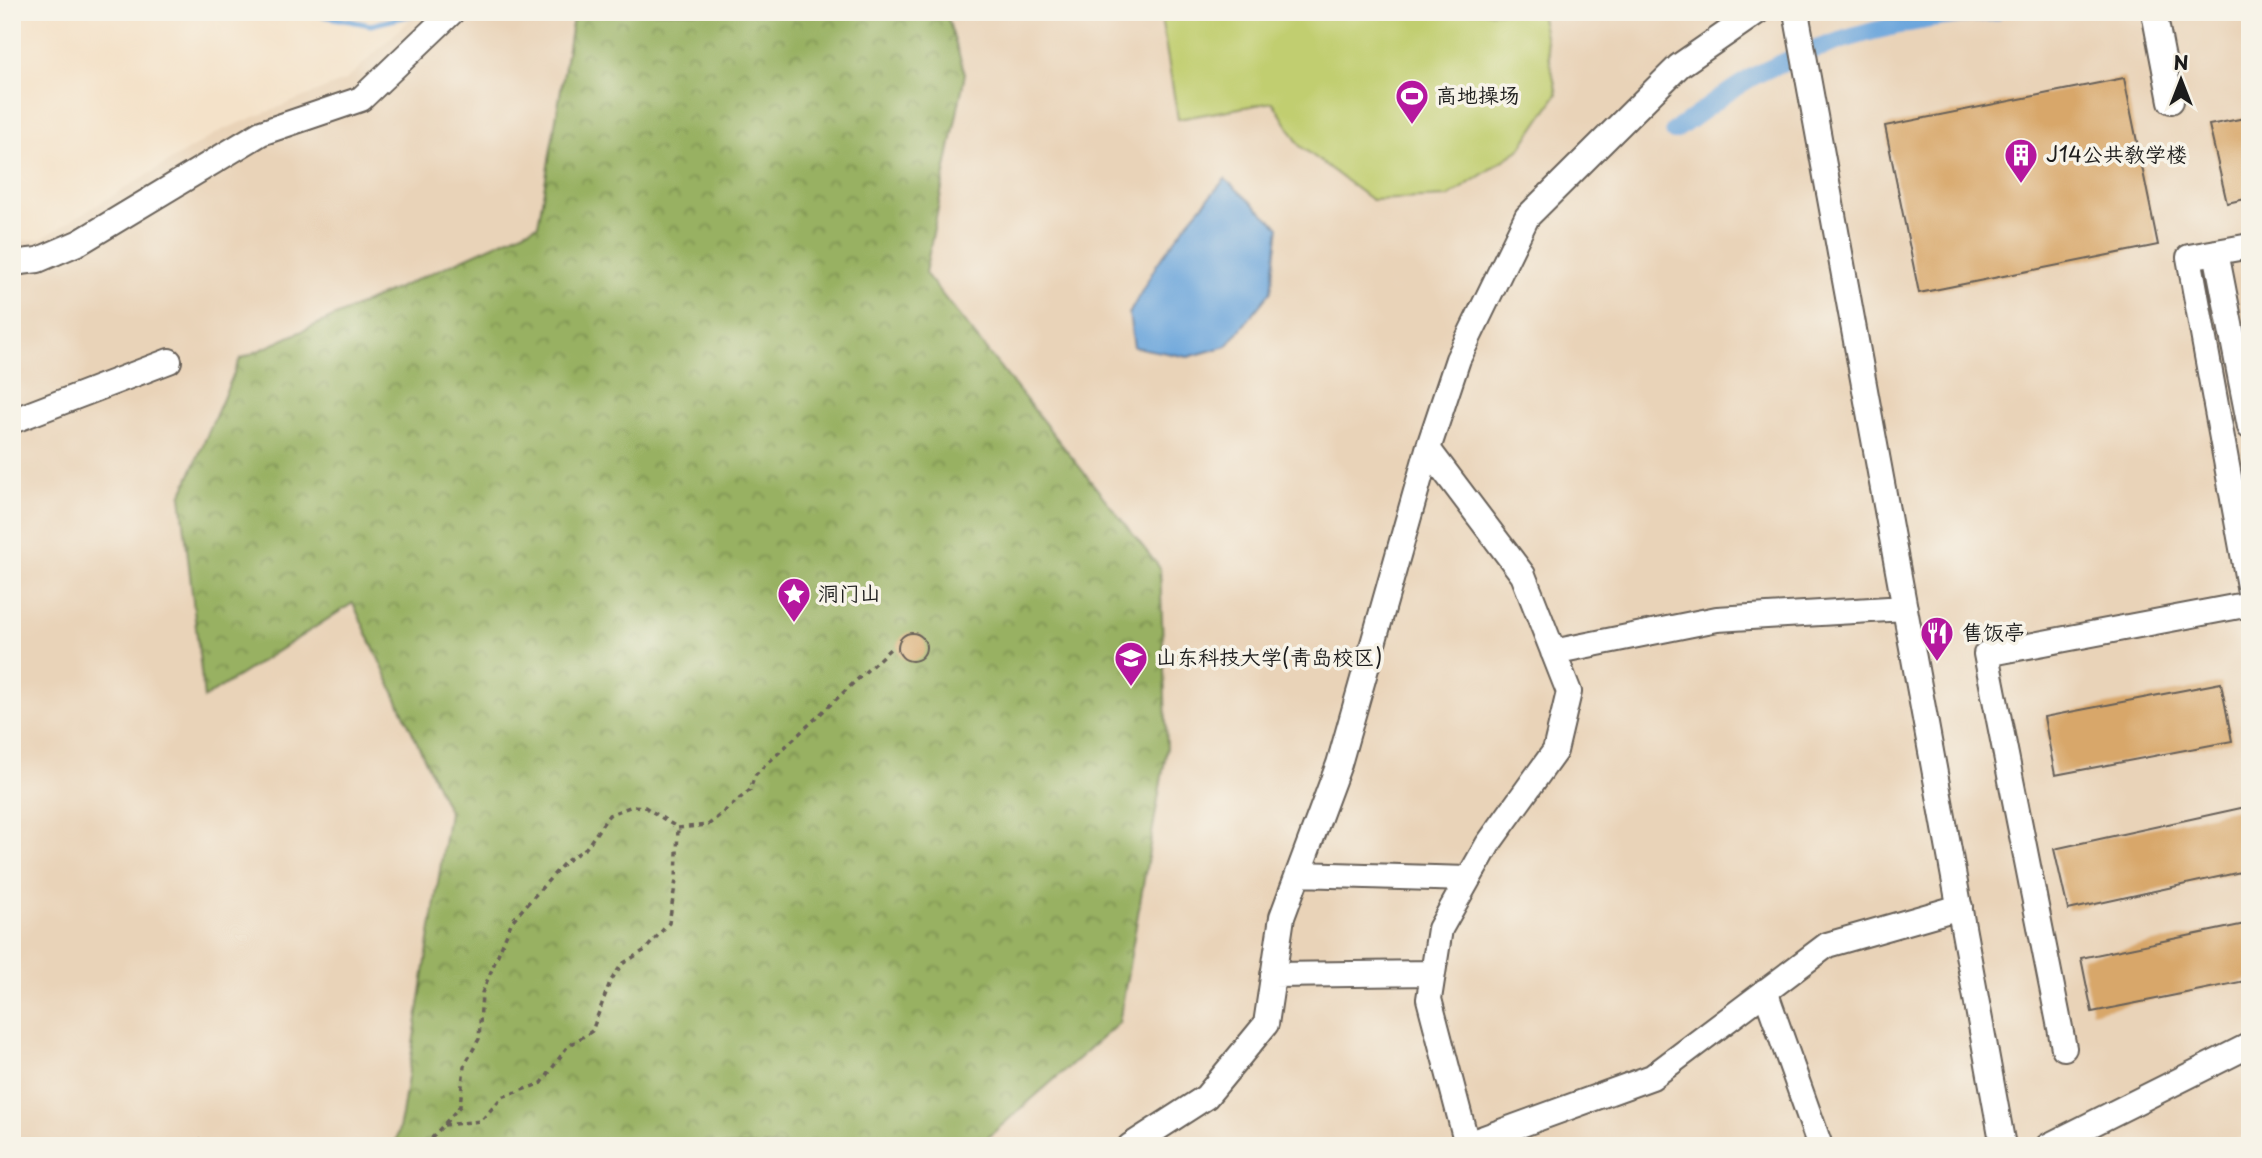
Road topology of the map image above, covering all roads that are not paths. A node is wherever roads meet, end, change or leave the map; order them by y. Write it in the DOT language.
graph roads {
  1 [pos="452,12"];
  2 [pos="1757,12"];
  3 [pos="1796,12"];
  4 [pos="2154,12"];
  5 [pos="2171,102"];
  6 [pos="2250,246"];
  7 [pos="2216,252"];
  8 [pos="12,263"];
  9 [pos="169,361"];
  10 [pos="12,421"];
  11 [pos="2250,427"];
  12 [pos="1428,449"];
  13 [pos="2250,592"];
  14 [pos="2250,604"];
  15 [pos="1905,608"];
  16 [pos="1553,652"];
  17 [pos="1298,874"];
  18 [pos="1468,879"];
  19 [pos="1960,907"];
  20 [pos="1433,973"];
  21 [pos="1273,975"];
  22 [pos="1765,991"];
  23 [pos="2250,1045"];
  24 [pos="2064,1048"];
  25 [pos="1502,1139"];
  26 [pos="1464,1145"];
  27 [pos="1130,1146"];
  28 [pos="1820,1146"];
  29 [pos="2003,1146"];
  30 [pos="2048,1146"];
  1 -- 8 [label="lane"];
  2 -- 12 [label="lane"];
  3 -- 15 [label="lane"];
  4 -- 5 [label="lane"];
  6 -- 7 [label="lane"];
  7 -- 11 [label="lane"];
  7 -- 13 [label="lane"];
  9 -- 10 [label="lane"];
  12 -- 16 [label="lane"];
  12 -- 17 [label="lane"];
  14 -- 24 [label="lane"];
  15 -- 16 [label="lane"];
  15 -- 19 [label="lane"];
  16 -- 18 [label="lane"];
  17 -- 18 [label="lane"];
  17 -- 21 [label="lane"];
  18 -- 20 [label="lane"];
  19 -- 22 [label="lane"];
  19 -- 29 [label="lane"];
  20 -- 21 [label="lane"];
  20 -- 26 [label="lane"];
  21 -- 27 [label="lane"];
  22 -- 25 [label="lane"];
  22 -- 28 [label="lane"];
  23 -- 30 [label="lane"];
  25 -- 26 [label="lane"];
}
